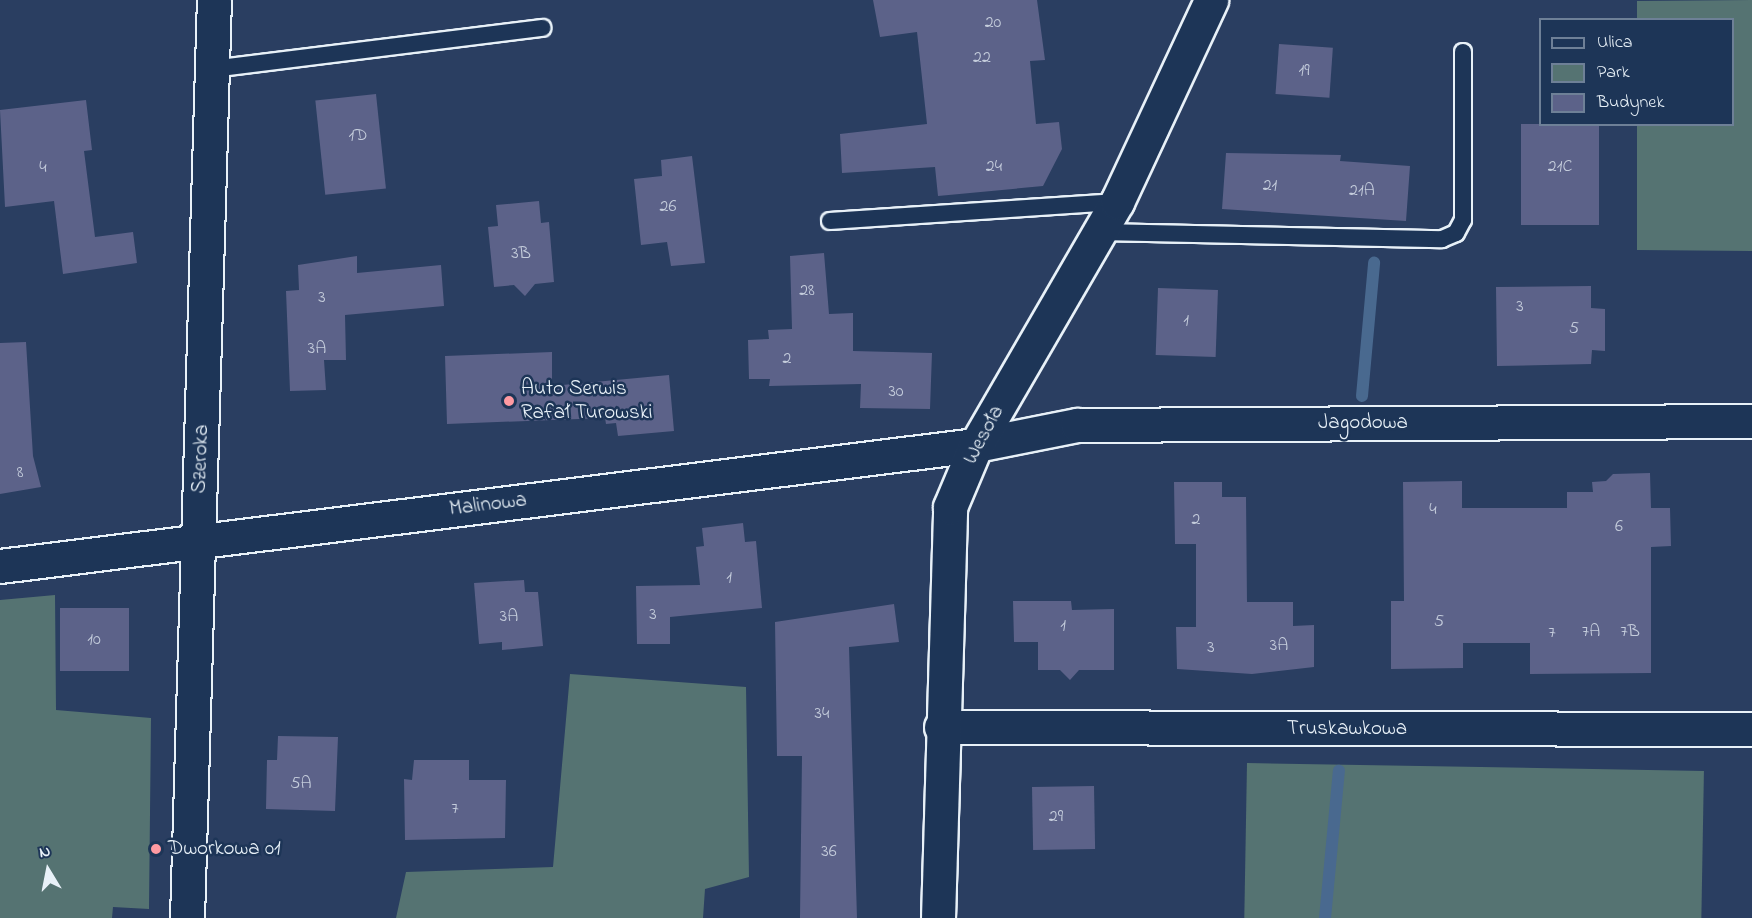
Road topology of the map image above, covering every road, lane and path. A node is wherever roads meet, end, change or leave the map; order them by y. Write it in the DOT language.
graph roads {
  1 [pos="214,0"];
  2 [pos="1210,0"];
  3 [pos="542,27"];
  4 [pos="1463,52"];
  5 [pos="212,69"];
  6 [pos="1117,202"];
  7 [pos="830,221"];
  8 [pos="1100,232"];
  9 [pos="1752,421"];
  10 [pos="976,445"];
  11 [pos="199,541"];
  12 [pos="0,566"];
  13 [pos="941,727"];
  14 [pos="1752,729"];
  15 [pos="187,918"];
  16 [pos="938,918"];
  1 -- 5 [label="street, Szeroka"];
  2 -- 6 [label="street, Wesoła"];
  3 -- 5 [label="lane"];
  4 -- 8 [label="lane"];
  5 -- 11 [label="street, Szeroka"];
  6 -- 7 [label="lane"];
  6 -- 8 [label="street, Wesoła"];
  8 -- 10 [label="street, Wesoła"];
  9 -- 10 [label="street, Jagodowa"];
  10 -- 11 [label="street, Malinowa"];
  10 -- 13 [label="street, Wesoła"];
  11 -- 12 [label="street, Malinowa"];
  11 -- 15 [label="street, Szeroka"];
  13 -- 14 [label="street, Truskawkowa"];
  13 -- 16 [label="street, Wesoła"];
}
